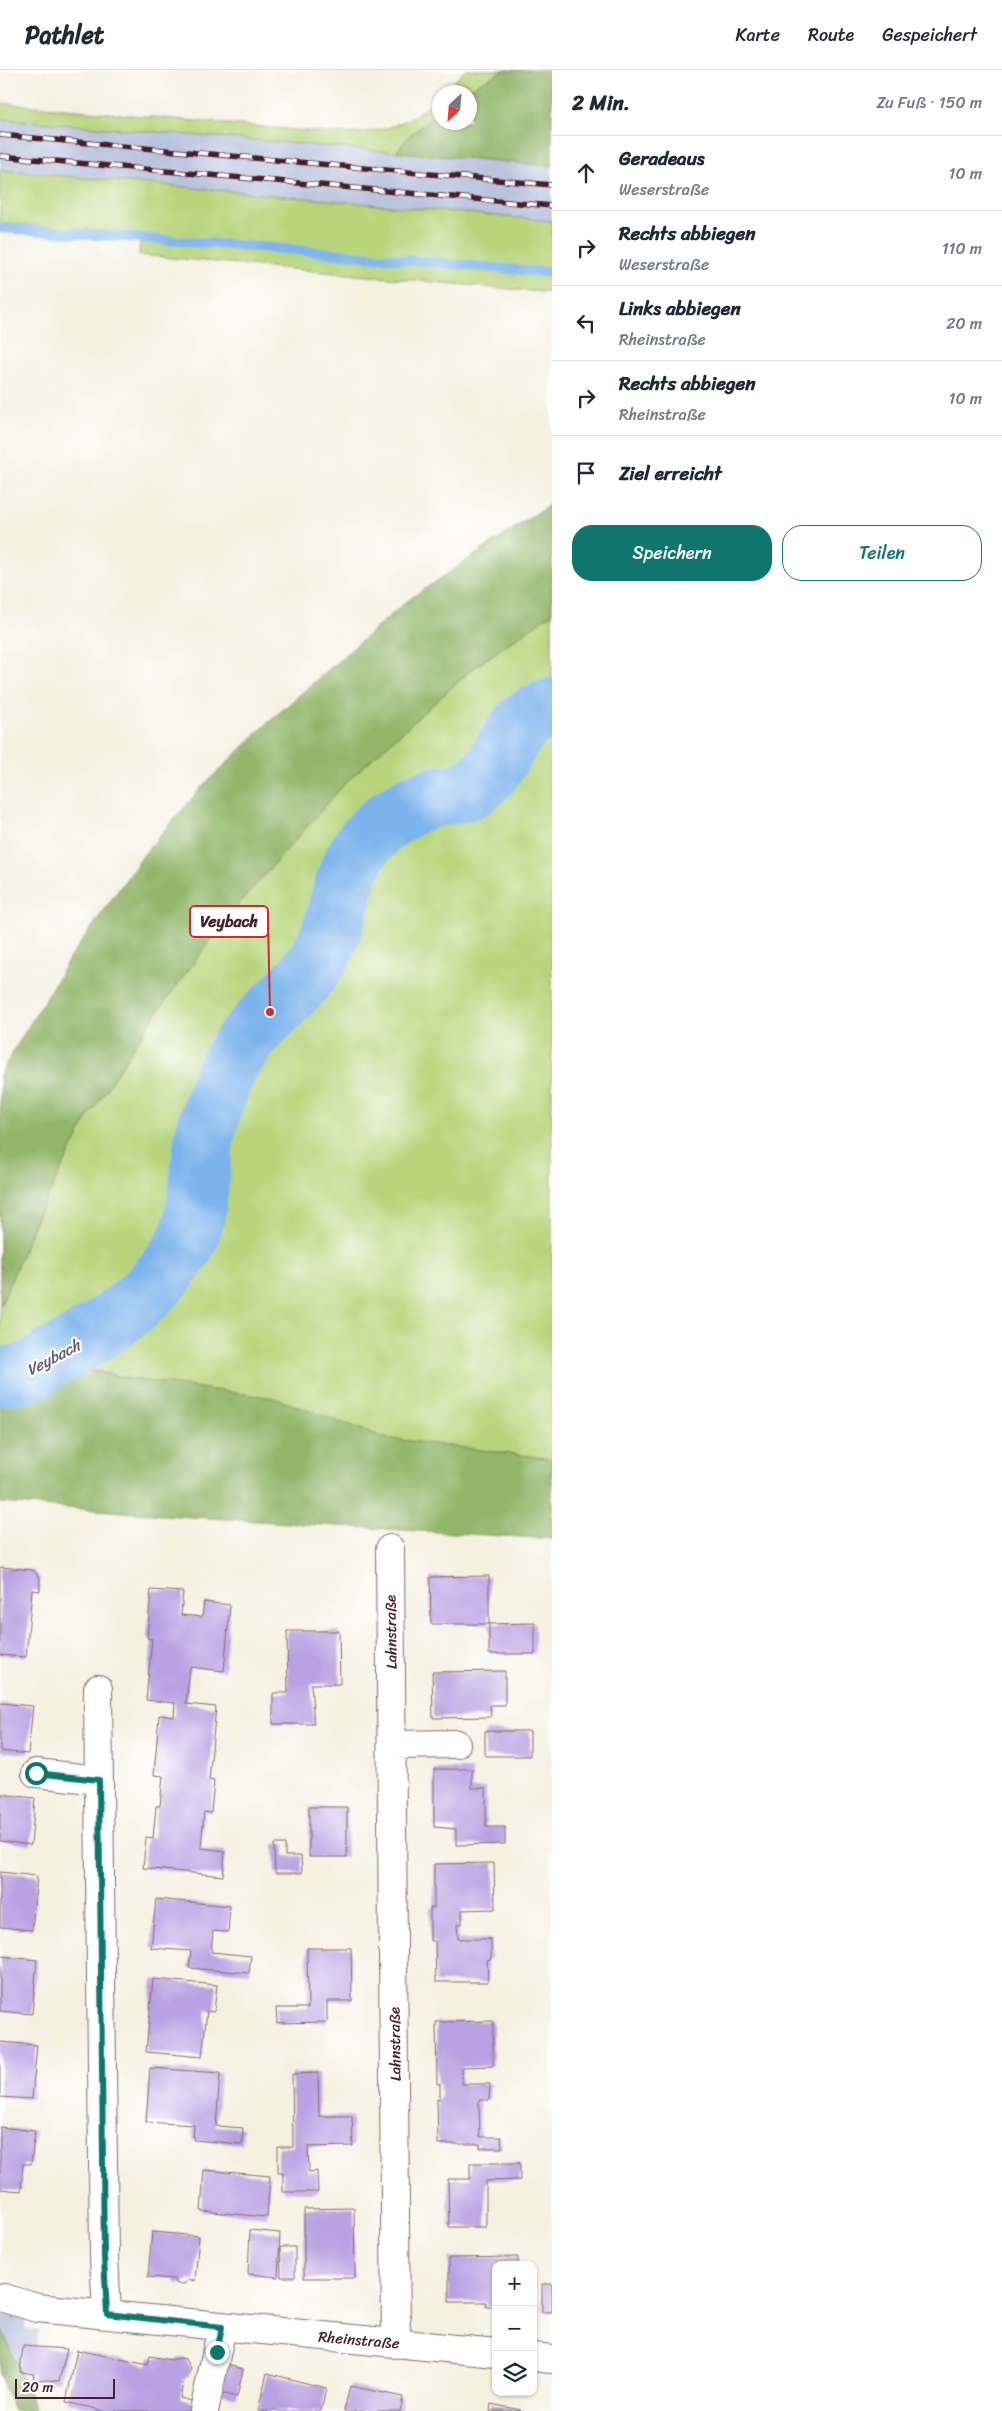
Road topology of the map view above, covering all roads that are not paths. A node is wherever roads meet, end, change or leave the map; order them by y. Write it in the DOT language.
graph roads {
  1 [pos="390,1549"];
  2 [pos="98,1689"];
  3 [pos="392,1744"];
  4 [pos="456,1744"];
  5 [pos="36,1773"];
  6 [pos="99,1780"];
  7 [pos="4,2298"];
  8 [pos="107,2314"];
  9 [pos="222,2327"];
  10 [pos="396,2344"];
  11 [pos="492,2353"];
  12 [pos="537,2357"];
  13 [pos="552,2359"];
  14 [pos="204,2411"];
  1 -- 3 [label="street, Lahnstraße"];
  2 -- 6 [label="street"];
  3 -- 4 [label="street"];
  3 -- 10 [label="street, Lahnstraße"];
  5 -- 6 [label="street"];
  6 -- 8 [label="street"];
  7 -- 8 [label="street, Rheinstraße"];
  8 -- 9 [label="street, Rheinstraße"];
  9 -- 10 [label="street, Rheinstraße"];
  9 -- 14 [label="street"];
  10 -- 11 [label="street, Rheinstraße"];
  12 -- 13 [label="street"];
}
